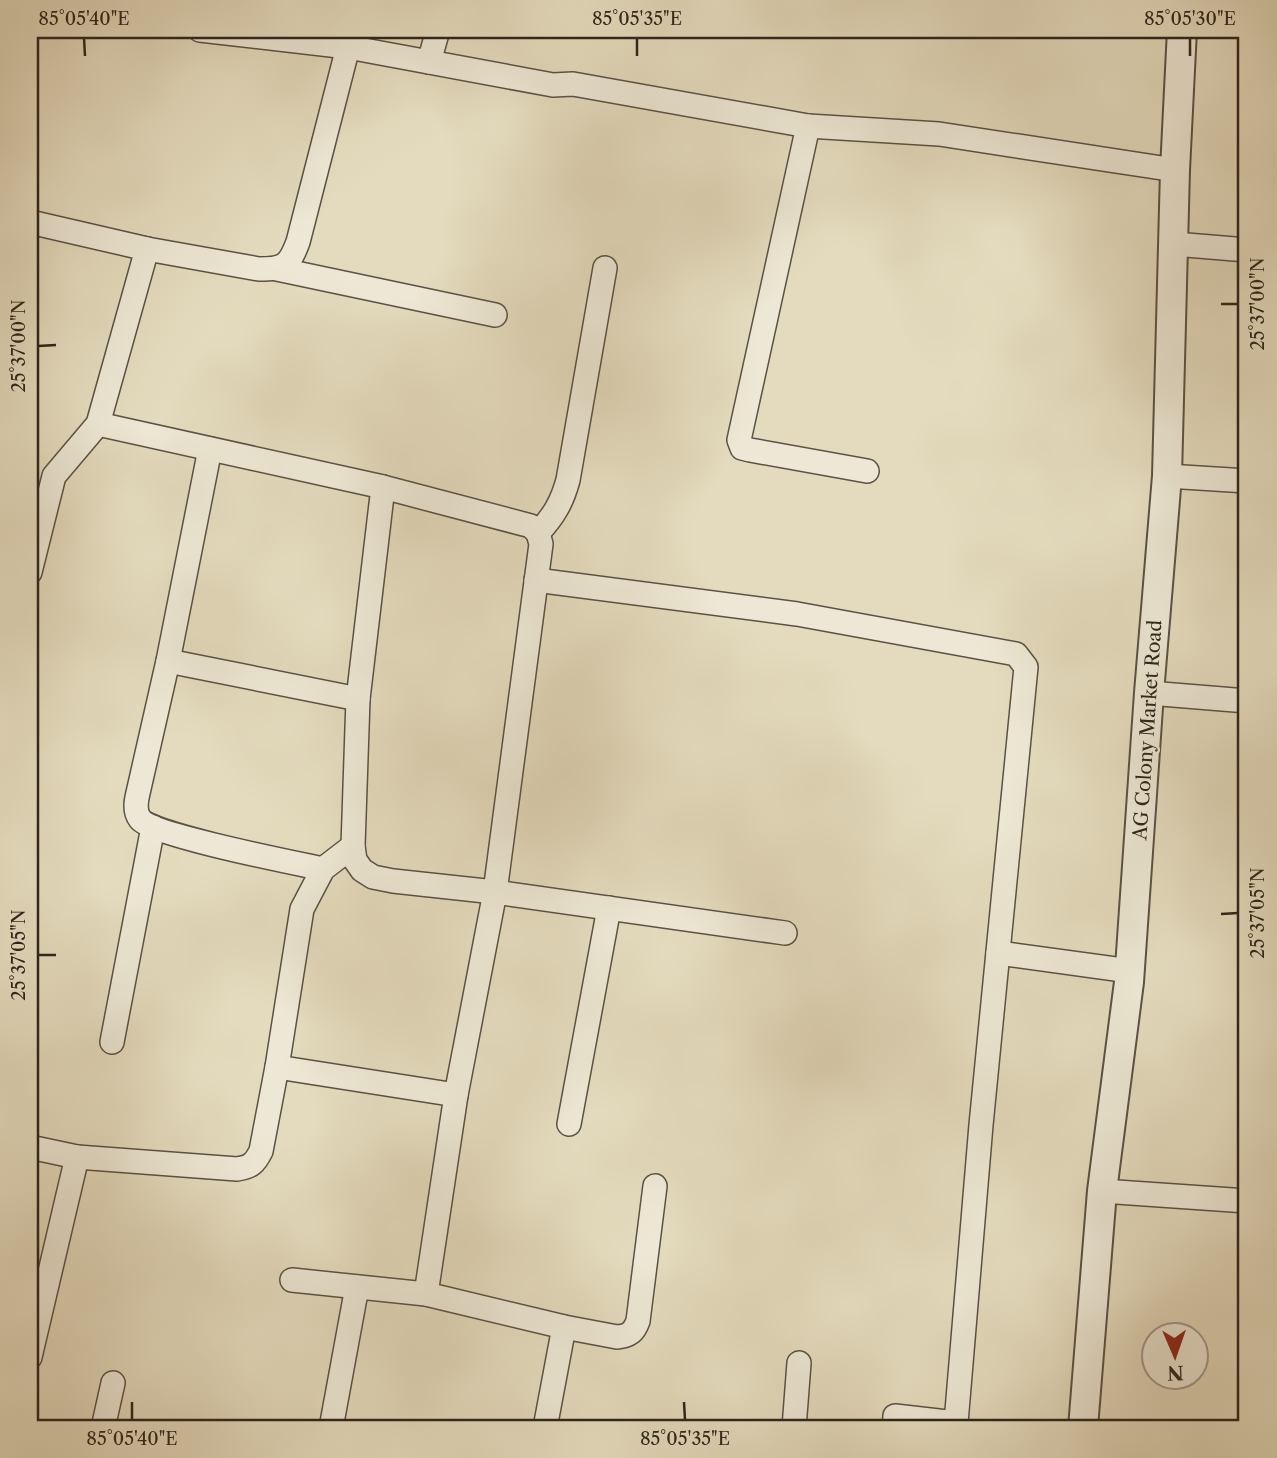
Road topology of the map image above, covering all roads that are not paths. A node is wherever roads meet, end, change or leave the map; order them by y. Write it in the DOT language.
graph roads {
  1 [pos="201,30"];
  2 [pos="438,30"];
  3 [pos="1182,30"];
  4 [pos="348,47"];
  5 [pos="429,62"];
  6 [pos="808,126"];
  7 [pos="1175,170"];
  8 [pos="30,222"];
  9 [pos="1174,244"];
  10 [pos="147,248"];
  11 [pos="1247,250"];
  12 [pos="605,268"];
  13 [pos="277,269"];
  14 [pos="495,315"];
  15 [pos="98,424"];
  16 [pos="210,449"];
  17 [pos="867,471"];
  18 [pos="1167,476"];
  19 [pos="1247,481"];
  20 [pos="383,486"];
  21 [pos="538,533"];
  22 [pos="30,572"];
  23 [pos="536,580"];
  24 [pos="168,661"];
  25 [pos="1149,693"];
  26 [pos="358,699"];
  27 [pos="1247,701"];
  28 [pos="153,827"];
  29 [pos="353,846"];
  30 [pos="323,869"];
  31 [pos="495,892"];
  32 [pos="609,908"];
  33 [pos="785,933"];
  34 [pos="998,953"];
  35 [pos="1130,971"];
  36 [pos="112,1042"];
  37 [pos="277,1068"];
  38 [pos="456,1095"];
  39 [pos="569,1124"];
  40 [pos="30,1147"];
  41 [pos="77,1157"];
  42 [pos="655,1186"];
  43 [pos="1102,1191"];
  44 [pos="1247,1201"];
  45 [pos="292,1280"];
  46 [pos="357,1287"];
  47 [pos="426,1294"];
  48 [pos="564,1327"];
  49 [pos="30,1357"];
  50 [pos="799,1363"];
  51 [pos="113,1383"];
  52 [pos="103,1428"];
  53 [pos="331,1428"];
  54 [pos="545,1428"];
  55 [pos="794,1428"];
  56 [pos="894,1428"];
  57 [pos="1083,1428"];
  1 -- 4 [label="street"];
  2 -- 5 [label="street"];
  3 -- 7 [label="street, AG Colony Market Road"];
  4 -- 5 [label="street"];
  4 -- 13 [label="street"];
  5 -- 6 [label="street"];
  6 -- 7 [label="street"];
  6 -- 17 [label="street"];
  7 -- 9 [label="street, AG Colony Market Road"];
  8 -- 10 [label="street"];
  9 -- 11 [label="street"];
  9 -- 18 [label="street, AG Colony Market Road"];
  10 -- 13 [label="street"];
  10 -- 15 [label="street"];
  12 -- 21 [label="street"];
  13 -- 14 [label="street"];
  15 -- 16 [label="street"];
  15 -- 22 [label="street"];
  16 -- 20 [label="street"];
  16 -- 24 [label="street"];
  18 -- 19 [label="street"];
  18 -- 25 [label="street, AG Colony Market Road"];
  20 -- 21 [label="street"];
  20 -- 26 [label="street"];
  21 -- 23 [label="street"];
  23 -- 31 [label="street"];
  23 -- 34 [label="street"];
  24 -- 26 [label="street"];
  24 -- 28 [label="street"];
  25 -- 27 [label="street"];
  25 -- 35 [label="street, AG Colony Market Road"];
  26 -- 29 [label="street"];
  28 -- 30 [label="street"];
  28 -- 36 [label="street"];
  29 -- 30 [label="street"];
  29 -- 31 [label="street"];
  30 -- 37 [label="street"];
  31 -- 32 [label="street"];
  31 -- 38 [label="street"];
  32 -- 33 [label="street"];
  32 -- 39 [label="street"];
  34 -- 35 [label="street"];
  34 -- 56 [label="street"];
  35 -- 43 [label="street, AG Colony Market Road"];
  37 -- 38 [label="street"];
  37 -- 41 [label="street"];
  38 -- 47 [label="street"];
  40 -- 41 [label="street"];
  41 -- 49 [label="street"];
  42 -- 48 [label="street"];
  43 -- 44 [label="street"];
  43 -- 57 [label="street, AG Colony Market Road"];
  45 -- 46 [label="street"];
  46 -- 47 [label="street"];
  46 -- 53 [label="street"];
  47 -- 48 [label="street"];
  48 -- 54 [label="street"];
  50 -- 55 [label="street"];
  51 -- 52 [label="street"];
}
